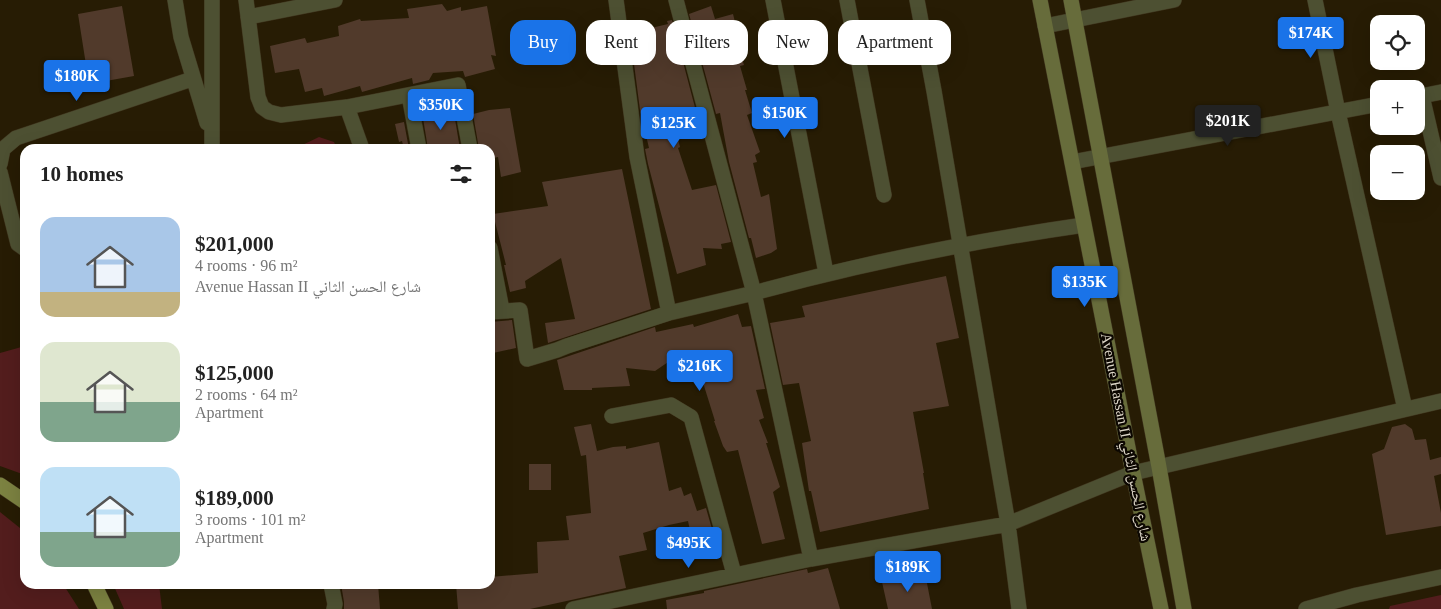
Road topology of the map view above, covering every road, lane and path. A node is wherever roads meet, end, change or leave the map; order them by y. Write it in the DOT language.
graph roads {
  1 [pos="175,0"];
  2 [pos="212,0"];
  3 [pos="246,0"];
  4 [pos="335,0"];
  5 [pos="616,0"];
  6 [pos="676,0"];
  7 [pos="773,0"];
  8 [pos="847,0"];
  9 [pos="917,0"];
  10 [pos="1040,0"];
  11 [pos="1071,0"];
  12 [pos="1174,0"];
  13 [pos="1314,0"];
  14 [pos="248,17"];
  15 [pos="1075,20"];
  16 [pos="1045,26"];
  17 [pos="192,79"];
  18 [pos="1441,92"];
  19 [pos="408,95"];
  20 [pos="1425,95"];
  21 [pos="1370,106"];
  22 [pos="347,107"];
  23 [pos="1338,112"];
  24 [pos="1425,118"];
  25 [pos="211,141"];
  26 [pos="360,144"];
  27 [pos="418,144"];
  28 [pos="469,144"];
  29 [pos="1100,156"];
  30 [pos="1072,162"];
  31 [pos="0,164"];
  32 [pos="0,172"];
  33 [pos="1441,178"];
  34 [pos="884,195"];
  35 [pos="1084,225"];
  36 [pos="20,245"];
  37 [pos="961,246"];
  38 [pos="826,273"];
  39 [pos="754,293"];
  40 [pos="496,311"];
  41 [pos="668,313"];
  42 [pos="1441,401"];
  43 [pos="1405,409"];
  44 [pos="612,416"];
  45 [pos="1159,467"];
  46 [pos="1133,473"];
  47 [pos="0,485"];
  48 [pos="20,499"];
  49 [pos="1008,524"];
  50 [pos="811,559"];
  51 [pos="734,574"];
  52 [pos="1441,577"];
  53 [pos="96,589"];
  54 [pos="333,589"];
  55 [pos="1358,602"];
  56 [pos="106,609"];
  57 [pos="334,609"];
  58 [pos="573,609"];
  59 [pos="1019,609"];
  60 [pos="1161,609"];
  61 [pos="1184,609"];
  62 [pos="1306,609"];
  1 -- 17 [label="street"];
  2 -- 25 [label="street"];
  3 -- 14 [label="street"];
  4 -- 14 [label="street"];
  5 -- 41 [label="street"];
  6 -- 39 [label="street"];
  7 -- 38 [label="street"];
  8 -- 34 [label="street"];
  9 -- 37 [label="street"];
  10 -- 16 [label="street, Avenue Hassan II شارع الحسن الثاني"];
  11 -- 15 [label="street, Avenue Hassan II شارع الحسن الثاني"];
  12 -- 15 [label="street"];
  13 -- 23 [label="street"];
  14 -- 22 [label="street"];
  15 -- 16 [label="street"];
  15 -- 29 [label="street, Avenue Hassan II شارع الحسن الثاني"];
  16 -- 30 [label="street, Avenue Hassan II شارع الحسن الثاني"];
  17 -- 25 [label="street"];
  17 -- 31 [label="street"];
  18 -- 20 [label="street"];
  19 -- 22 [label="street"];
  19 -- 27 [label="street"];
  19 -- 28 [label="street"];
  21 -- 23 [label="street"];
  22 -- 26 [label="street"];
  23 -- 29 [label="street"];
  23 -- 43 [label="street"];
  24 -- 33 [label="street"];
  29 -- 30 [label="street"];
  29 -- 45 [label="street, Avenue Hassan II شارع الحسن الثاني"];
  30 -- 35 [label="street, Avenue Hassan II شارع الحسن الثاني"];
  32 -- 36 [label="street"];
  35 -- 37 [label="street"];
  35 -- 46 [label="street, Avenue Hassan II شارع الحسن الثاني"];
  37 -- 38 [label="street"];
  37 -- 49 [label="street"];
  38 -- 39 [label="street"];
  39 -- 41 [label="street"];
  39 -- 50 [label="street"];
  40 -- 41 [label="street"];
  42 -- 43 [label="street"];
  43 -- 45 [label="street"];
  44 -- 51 [label="street"];
  45 -- 46 [label="street"];
  45 -- 61 [label="street, Avenue Hassan II شارع الحسن الثاني"];
  46 -- 49 [label="street"];
  46 -- 60 [label="street, Avenue Hassan II شارع الحسن الثاني"];
  47 -- 48 [label="main road"];
  49 -- 50 [label="street"];
  49 -- 59 [label="street"];
  50 -- 51 [label="street"];
  51 -- 58 [label="street"];
  52 -- 55 [label="street"];
  53 -- 56 [label="main road"];
  54 -- 57 [label="street"];
  55 -- 62 [label="street"];
}
